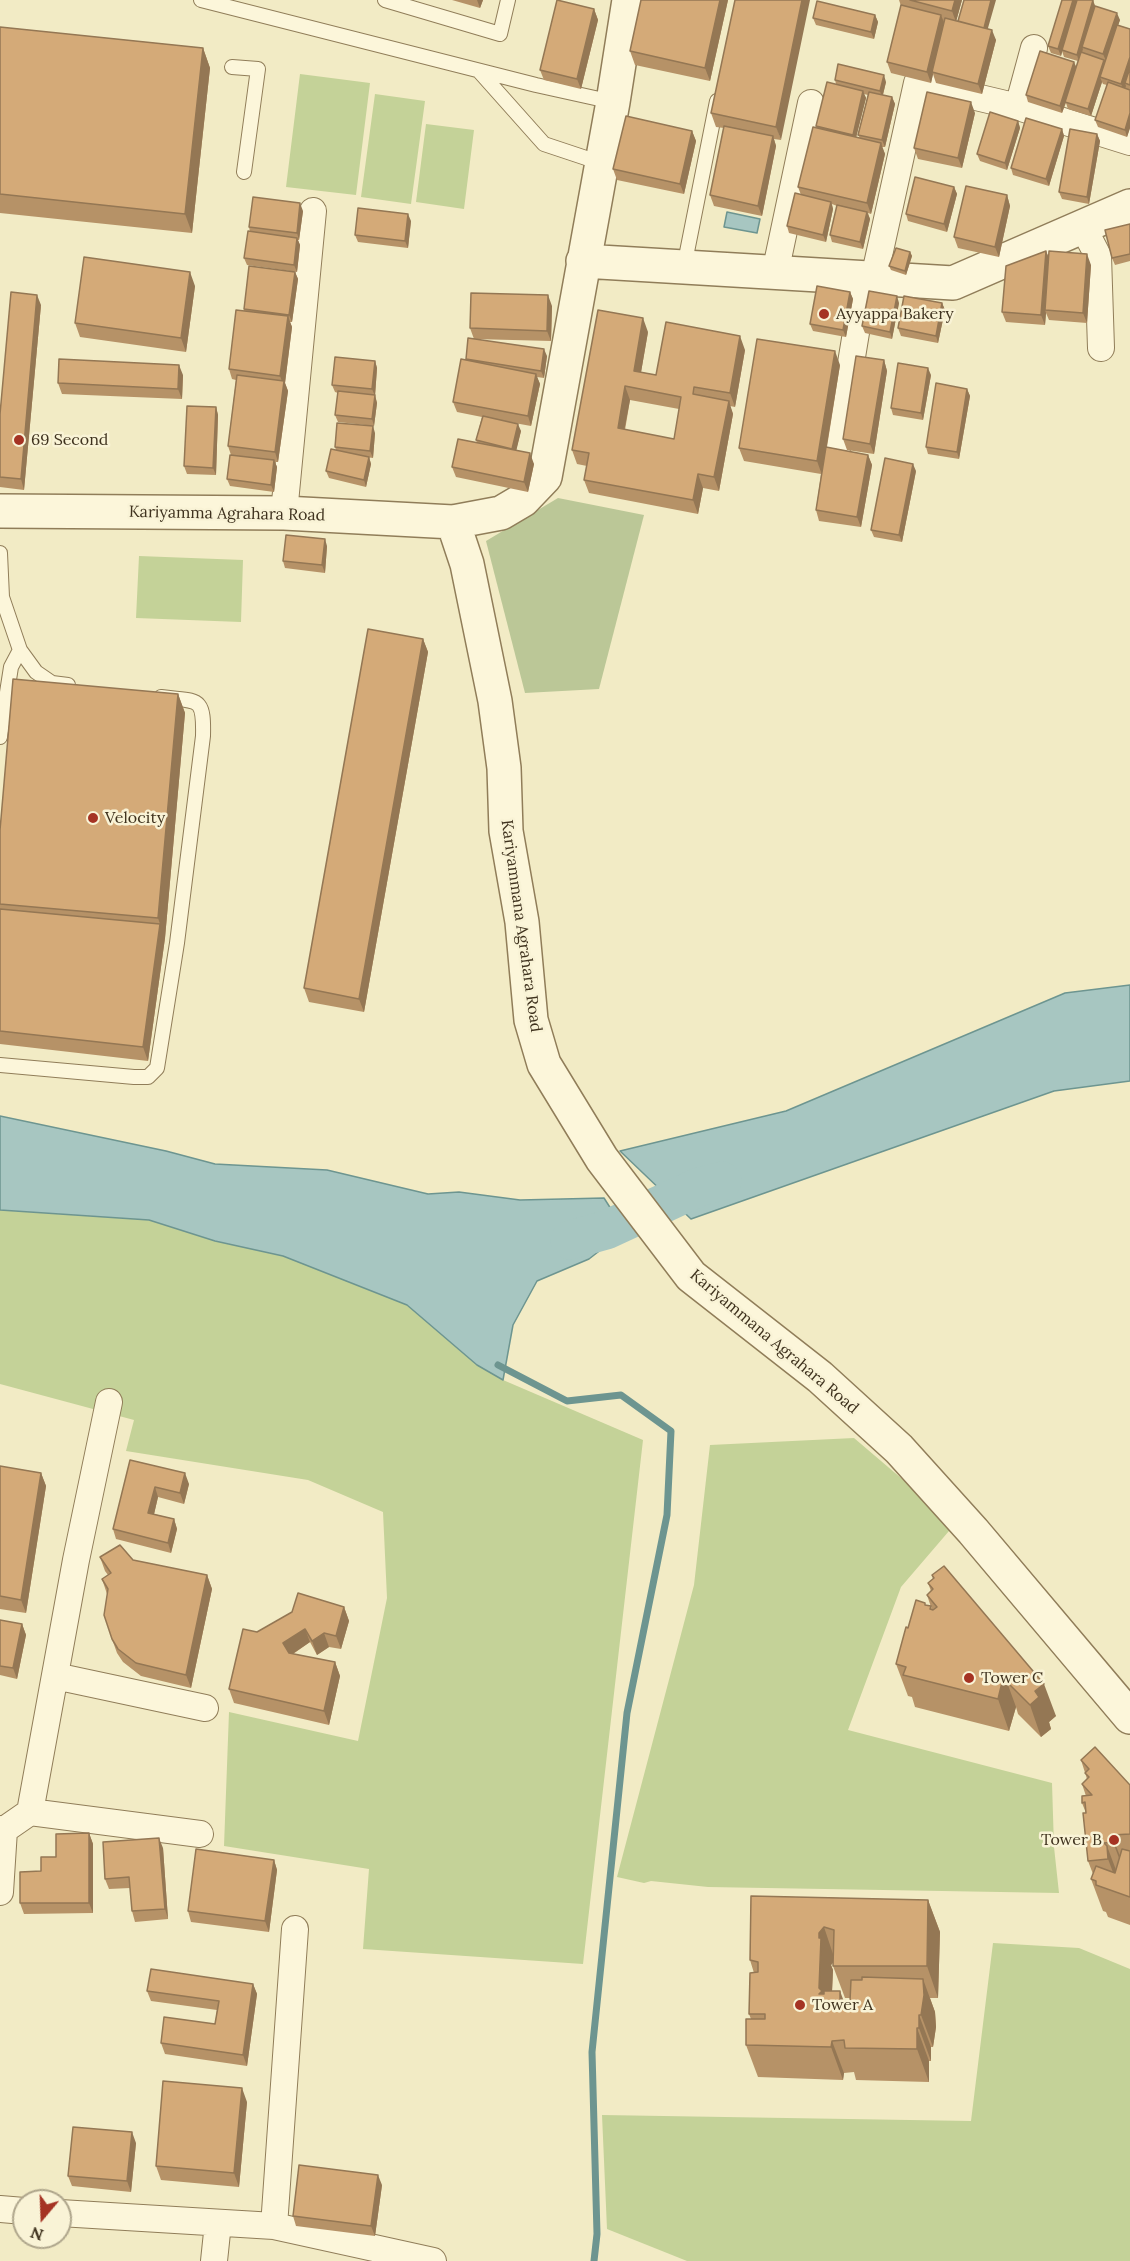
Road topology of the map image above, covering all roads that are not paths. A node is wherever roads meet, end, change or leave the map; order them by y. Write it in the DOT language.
graph roads {
  1 [pos="201,0"];
  2 [pos="385,0"];
  3 [pos="508,0"];
  4 [pos="629,0"];
  5 [pos="1034,48"];
  6 [pos="232,67"];
  7 [pos="479,71"];
  8 [pos="719,91"];
  9 [pos="613,102"];
  10 [pos="811,103"];
  11 [pos="1018,107"];
  12 [pos="1130,142"];
  13 [pos="601,163"];
  14 [pos="244,172"];
  15 [pos="1130,206"];
  16 [pos="313,211"];
  17 [pos="1083,227"];
  18 [pos="583,261"];
  19 [pos="684,267"];
  20 [pos="775,273"];
  21 [pos="869,278"];
  22 [pos="1101,348"];
  23 [pos="837,448"];
  24 [pos="0,511"];
  25 [pos="284,513"];
  26 [pos="453,522"];
  27 [pos="0,553"];
  28 [pos="1,597"];
  29 [pos="20,650"];
  30 [pos="4,678"];
  31 [pos="86,687"];
  32 [pos="142,694"];
  33 [pos="0,737"];
  34 [pos="0,1065"];
  35 [pos="109,1402"];
  36 [pos="55,1676"];
  37 [pos="205,1708"];
  38 [pos="1130,1717"];
  39 [pos="30,1812"];
  40 [pos="2,1829"];
  41 [pos="200,1834"];
  42 [pos="0,1893"];
  43 [pos="296,1929"];
  44 [pos="72,2214"];
  45 [pos="218,2223"];
  46 [pos="274,2226"];
  47 [pos="214,2261"];
  48 [pos="433,2261"];
  1 -- 7 [label="lane"];
  2 -- 3 [label="lane"];
  4 -- 9 [label="street, Kariyamma Agrahara Road"];
  5 -- 11 [label="street"];
  6 -- 14 [label="lane"];
  7 -- 9 [label="lane"];
  7 -- 13 [label="lane"];
  8 -- 19 [label="lane"];
  9 -- 13 [label="street, Kariyamma Agrahara Road"];
  10 -- 20 [label="street"];
  11 -- 12 [label="street"];
  11 -- 21 [label="street"];
  13 -- 18 [label="street, Kariyamma Agrahara Road"];
  15 -- 17 [label="street"];
  16 -- 25 [label="street"];
  17 -- 21 [label="street"];
  17 -- 22 [label="street"];
  18 -- 19 [label="street"];
  18 -- 26 [label="street, Kariyamma Agrahara Road"];
  19 -- 20 [label="street"];
  20 -- 21 [label="street"];
  21 -- 23 [label="street"];
  24 -- 25 [label="street, Kariyamma Agrahara Road"];
  25 -- 26 [label="street, Kariyamma Agrahara Road"];
  26 -- 38 [label="street, Kariyammana Agrahara Road"];
  27 -- 28 [label="lane"];
  28 -- 29 [label="lane"];
  29 -- 30 [label="lane"];
  29 -- 31 [label="lane"];
  30 -- 33 [label="lane"];
  32 -- 34 [label="lane"];
  35 -- 36 [label="street"];
  36 -- 37 [label="street"];
  36 -- 39 [label="street"];
  39 -- 40 [label="street"];
  39 -- 41 [label="street"];
  40 -- 42 [label="street"];
  43 -- 46 [label="street"];
  44 -- 45 [label="street"];
  45 -- 46 [label="street"];
  45 -- 47 [label="street"];
  46 -- 48 [label="street"];
}
